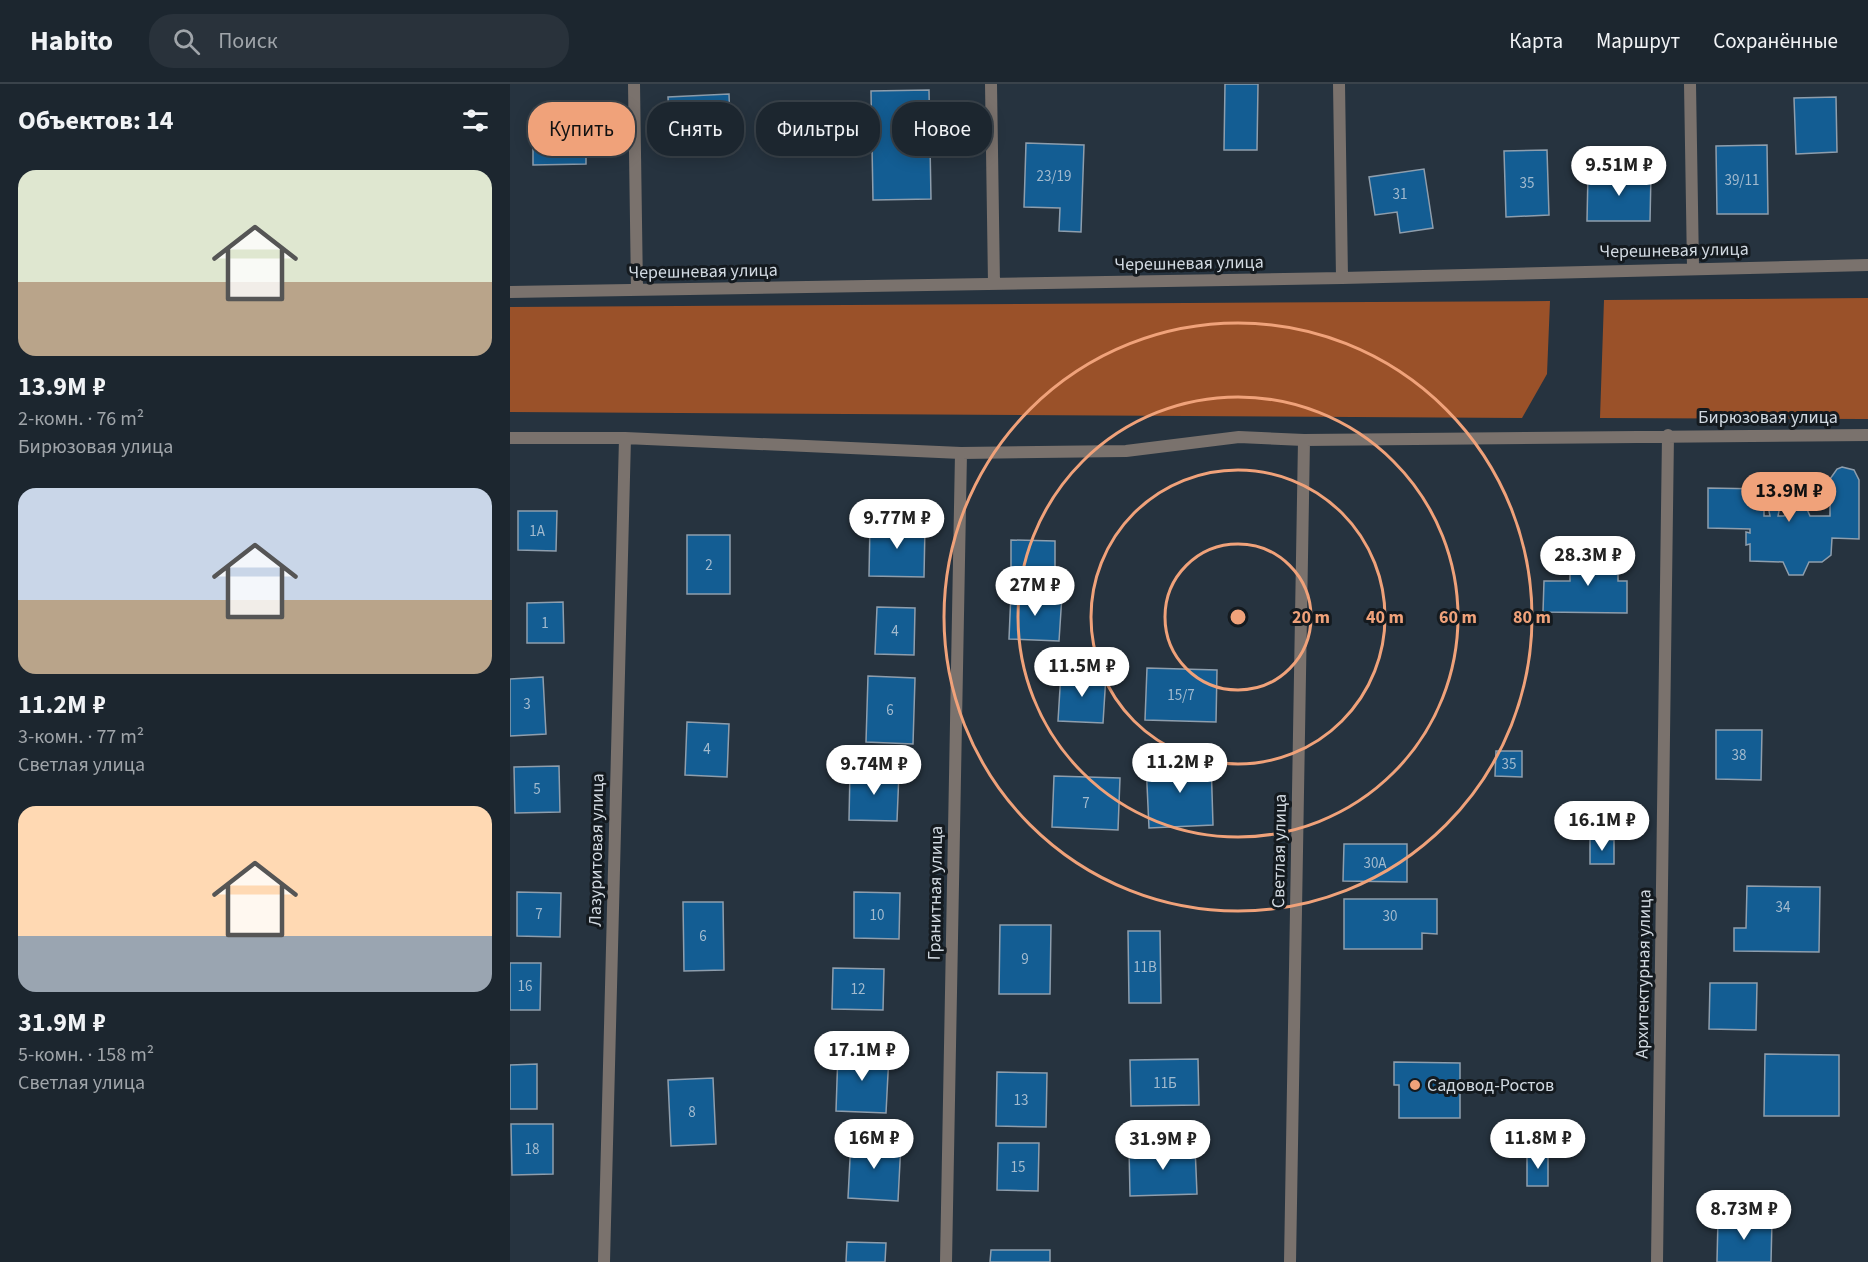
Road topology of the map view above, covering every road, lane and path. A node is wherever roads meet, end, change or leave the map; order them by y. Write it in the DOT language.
graph roads {
  1 [pos="634,84"];
  2 [pos="991,84"];
  3 [pos="1339,84"];
  4 [pos="1690,84"];
  5 [pos="1868,265"];
  6 [pos="1693,267"];
  7 [pos="1342,278"];
  8 [pos="994,284"];
  9 [pos="637,290"];
  10 [pos="510,292"];
  11 [pos="1668,435"];
  12 [pos="1868,435"];
  13 [pos="510,438"];
  14 [pos="625,438"];
  15 [pos="1304,440"];
  16 [pos="961,453"];
  17 [pos="604,1262"];
  18 [pos="946,1262"];
  19 [pos="1290,1262"];
  20 [pos="1658,1262"];
  1 -- 9 [label="street"];
  2 -- 8 [label="street"];
  3 -- 7 [label="street"];
  4 -- 6 [label="street"];
  5 -- 6 [label="street, Черешневая улица"];
  6 -- 7 [label="street, Черешневая улица"];
  7 -- 8 [label="street, Черешневая улица"];
  8 -- 9 [label="street, Черешневая улица"];
  9 -- 10 [label="street, Черешневая улица"];
  11 -- 12 [label="street, Бирюзовая улица"];
  11 -- 15 [label="street, Бирюзовая улица"];
  11 -- 20 [label="street, Архитектурная улица"];
  13 -- 14 [label="street, Бирюзовая улица"];
  14 -- 16 [label="street, Бирюзовая улица"];
  14 -- 17 [label="street, Лазуритовая улица"];
  15 -- 16 [label="street, Бирюзовая улица"];
  15 -- 19 [label="street, Светлая улица"];
  16 -- 18 [label="street, Гранитная улица"];
}
